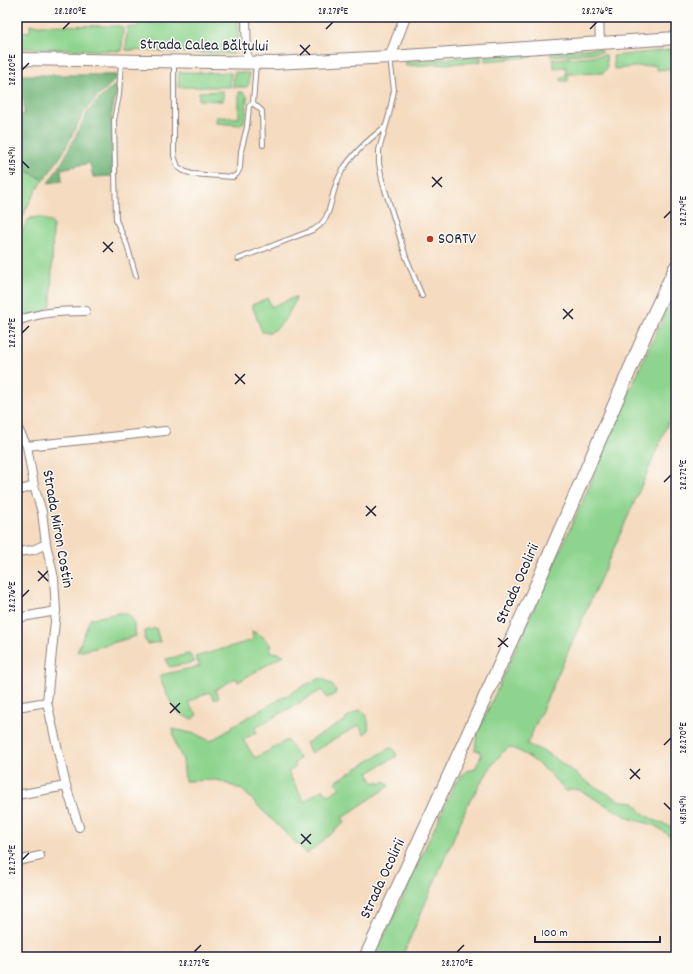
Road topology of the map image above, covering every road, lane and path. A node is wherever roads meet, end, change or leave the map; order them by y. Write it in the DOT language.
graph roads {
  1 [pos="246,17"];
  2 [pos="404,17"];
  3 [pos="599,17"];
  4 [pos="676,38"];
  5 [pos="600,43"];
  6 [pos="390,58"];
  7 [pos="17,59"];
  8 [pos="121,61"];
  9 [pos="174,62"];
  10 [pos="251,63"];
  11 [pos="253,102"];
  12 [pos="386,126"];
  13 [pos="263,145"];
  14 [pos="238,259"];
  15 [pos="676,267"];
  16 [pos="136,276"];
  17 [pos="422,296"];
  18 [pos="86,311"];
  19 [pos="17,321"];
  20 [pos="17,427"];
  21 [pos="165,431"];
  22 [pos="27,446"];
  23 [pos="34,486"];
  24 [pos="17,491"];
  25 [pos="46,544"];
  26 [pos="17,552"];
  27 [pos="56,611"];
  28 [pos="17,618"];
  29 [pos="47,702"];
  30 [pos="17,707"];
  31 [pos="66,786"];
  32 [pos="17,795"];
  33 [pos="79,827"];
  34 [pos="40,856"];
  35 [pos="17,861"];
  36 [pos="366,957"];
  1 -- 10 [label="street"];
  2 -- 6 [label="street"];
  3 -- 5 [label="street"];
  4 -- 5 [label="main road, Strada Calea Bălțului"];
  5 -- 6 [label="main road, Strada Calea Bălțului"];
  6 -- 10 [label="main road, Strada Calea Bălțului"];
  6 -- 12 [label="lane"];
  7 -- 8 [label="main road, Strada Calea Bălțului"];
  8 -- 9 [label="main road, Strada Calea Bălțului"];
  8 -- 16 [label="lane"];
  9 -- 10 [label="main road, Strada Calea Bălțului"];
  9 -- 11 [label="lane"];
  10 -- 11 [label="lane"];
  11 -- 13 [label="lane"];
  12 -- 14 [label="lane"];
  12 -- 17 [label="lane"];
  15 -- 36 [label="main road, Strada Ocolirii"];
  18 -- 19 [label="street"];
  20 -- 22 [label="street, Strada Miron Costin"];
  21 -- 22 [label="street"];
  22 -- 23 [label="street, Strada Miron Costin"];
  23 -- 24 [label="street"];
  23 -- 25 [label="street, Strada Miron Costin"];
  25 -- 26 [label="street"];
  25 -- 27 [label="street, Strada Miron Costin"];
  27 -- 28 [label="street"];
  27 -- 29 [label="street, Strada Miron Costin"];
  29 -- 30 [label="street"];
  29 -- 31 [label="street, Strada Miron Costin"];
  31 -- 32 [label="street"];
  31 -- 33 [label="street, Strada Miron Costin"];
  34 -- 35 [label="street"];
}
